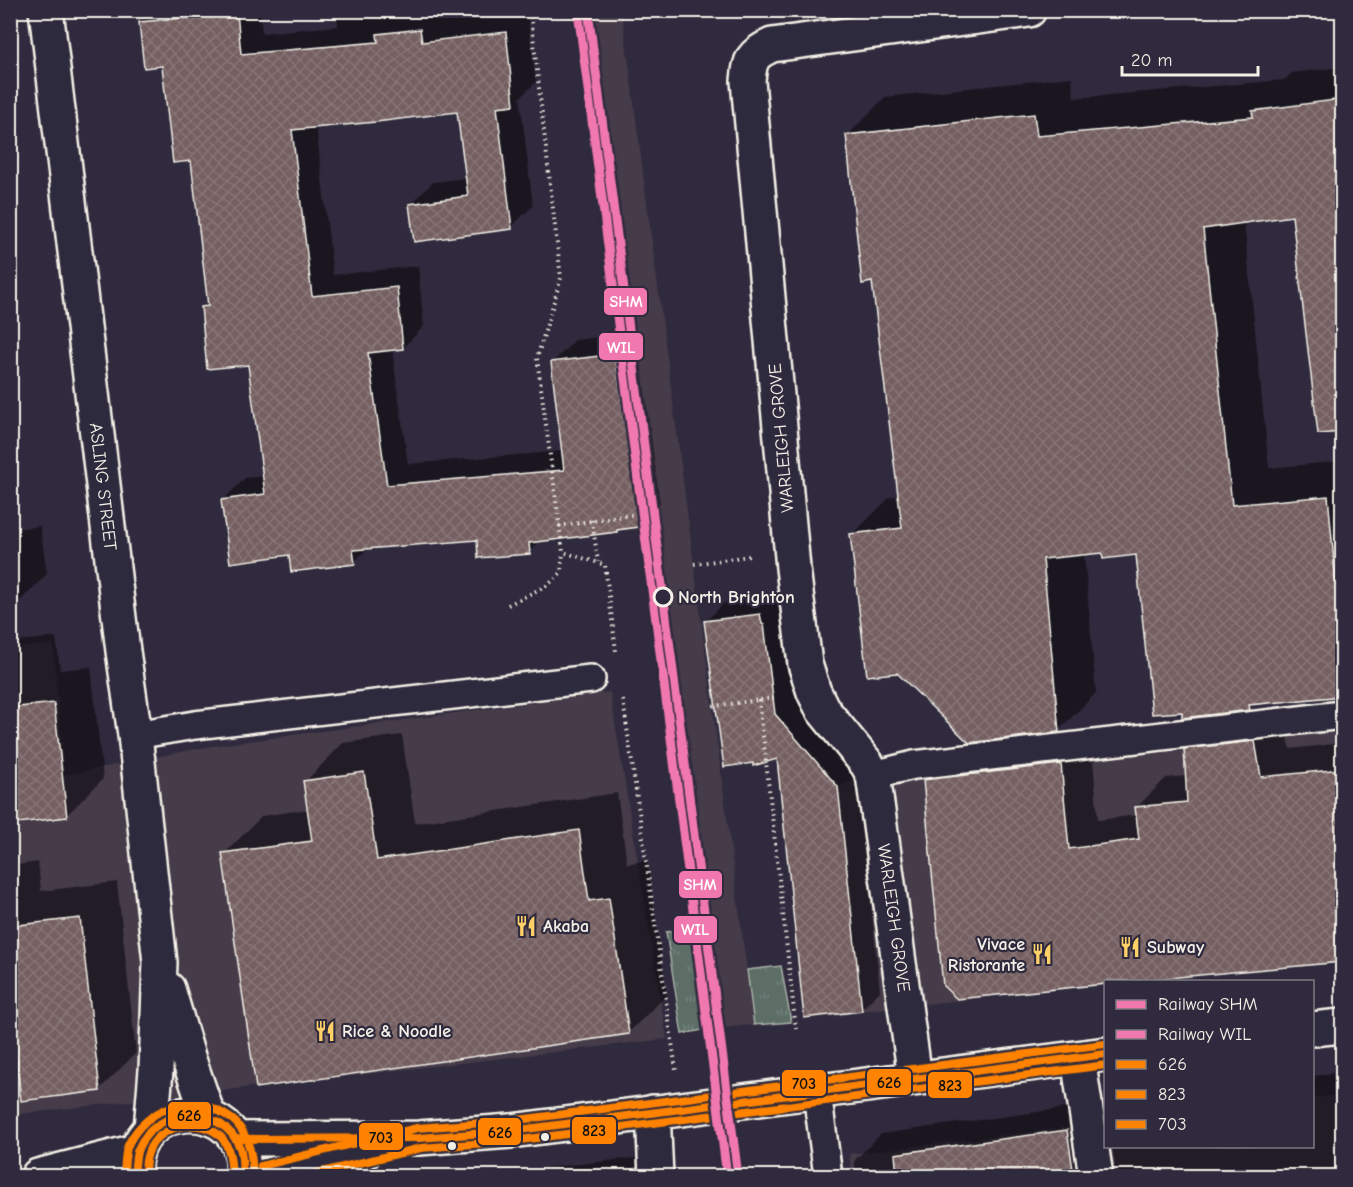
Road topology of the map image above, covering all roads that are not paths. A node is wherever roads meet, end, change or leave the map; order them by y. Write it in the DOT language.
graph roads {
  1 [pos="46,10"];
  2 [pos="1029,10"];
  3 [pos="591,679"];
  4 [pos="1342,715"];
  5 [pos="135,735"];
  6 [pos="873,775"];
  7 [pos="160,962"];
  8 [pos="1342,1026"];
  9 [pos="1314,1029"];
  10 [pos="1092,1056"];
  11 [pos="915,1078"];
  12 [pos="817,1092"];
  13 [pos="667,1111"];
  14 [pos="209,1118"];
  15 [pos="419,1138"];
  16 [pos="236,1139"];
  17 [pos="140,1152"];
  18 [pos="38,1176"];
  19 [pos="243,1176"];
  20 [pos="264,1176"];
  21 [pos="656,1176"];
  22 [pos="828,1176"];
  23 [pos="1095,1176"];
  1 -- 5 [label="street, ASLING STREET"];
  2 -- 6 [label="street, WARLEIGH GROVE"];
  3 -- 5 [label="lane"];
  4 -- 6 [label="lane"];
  5 -- 7 [label="street, ASLING STREET"];
  6 -- 11 [label="street, WARLEIGH GROVE"];
  7 -- 14 [label="street, ASLING STREET"];
  7 -- 17 [label="street, ASLING STREET"];
  8 -- 9 [label="street"];
  10 -- 11 [label="street"];
  10 -- 23 [label="street"];
  11 -- 12 [label="street"];
  12 -- 13 [label="street"];
  12 -- 22 [label="lane"];
  13 -- 15 [label="street"];
  13 -- 21 [label="street"];
  14 -- 16 [label="street"];
  14 -- 17 [label="street"];
  15 -- 16 [label="street"];
  15 -- 20 [label="street"];
  16 -- 19 [label="street"];
  17 -- 18 [label="street"];
}
